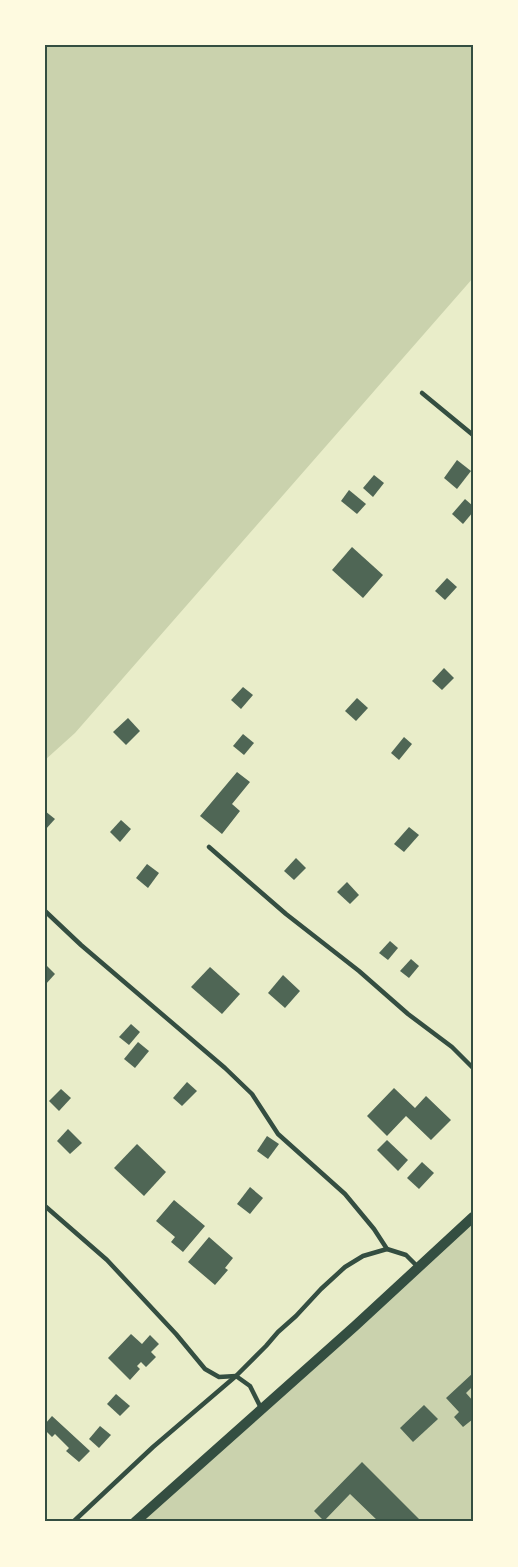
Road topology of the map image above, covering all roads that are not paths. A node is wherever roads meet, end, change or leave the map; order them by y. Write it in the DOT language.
graph roads {
  1 [pos="422,393"];
  2 [pos="473,435"];
  3 [pos="209,847"];
  4 [pos="45,911"];
  5 [pos="473,1068"];
  6 [pos="45,1206"];
  7 [pos="473,1217"];
  8 [pos="387,1249"];
  9 [pos="419,1268"];
  10 [pos="236,1376"];
  11 [pos="261,1409"];
  12 [pos="73,1522"];
  13 [pos="135,1522"];
  1 -- 2 [label="lane"];
  3 -- 5 [label="lane"];
  4 -- 8 [label="lane"];
  6 -- 10 [label="lane"];
  7 -- 9 [label="street"];
  8 -- 9 [label="lane"];
  8 -- 10 [label="lane"];
  9 -- 11 [label="street"];
  10 -- 11 [label="lane"];
  10 -- 12 [label="lane"];
  11 -- 13 [label="street"];
}
